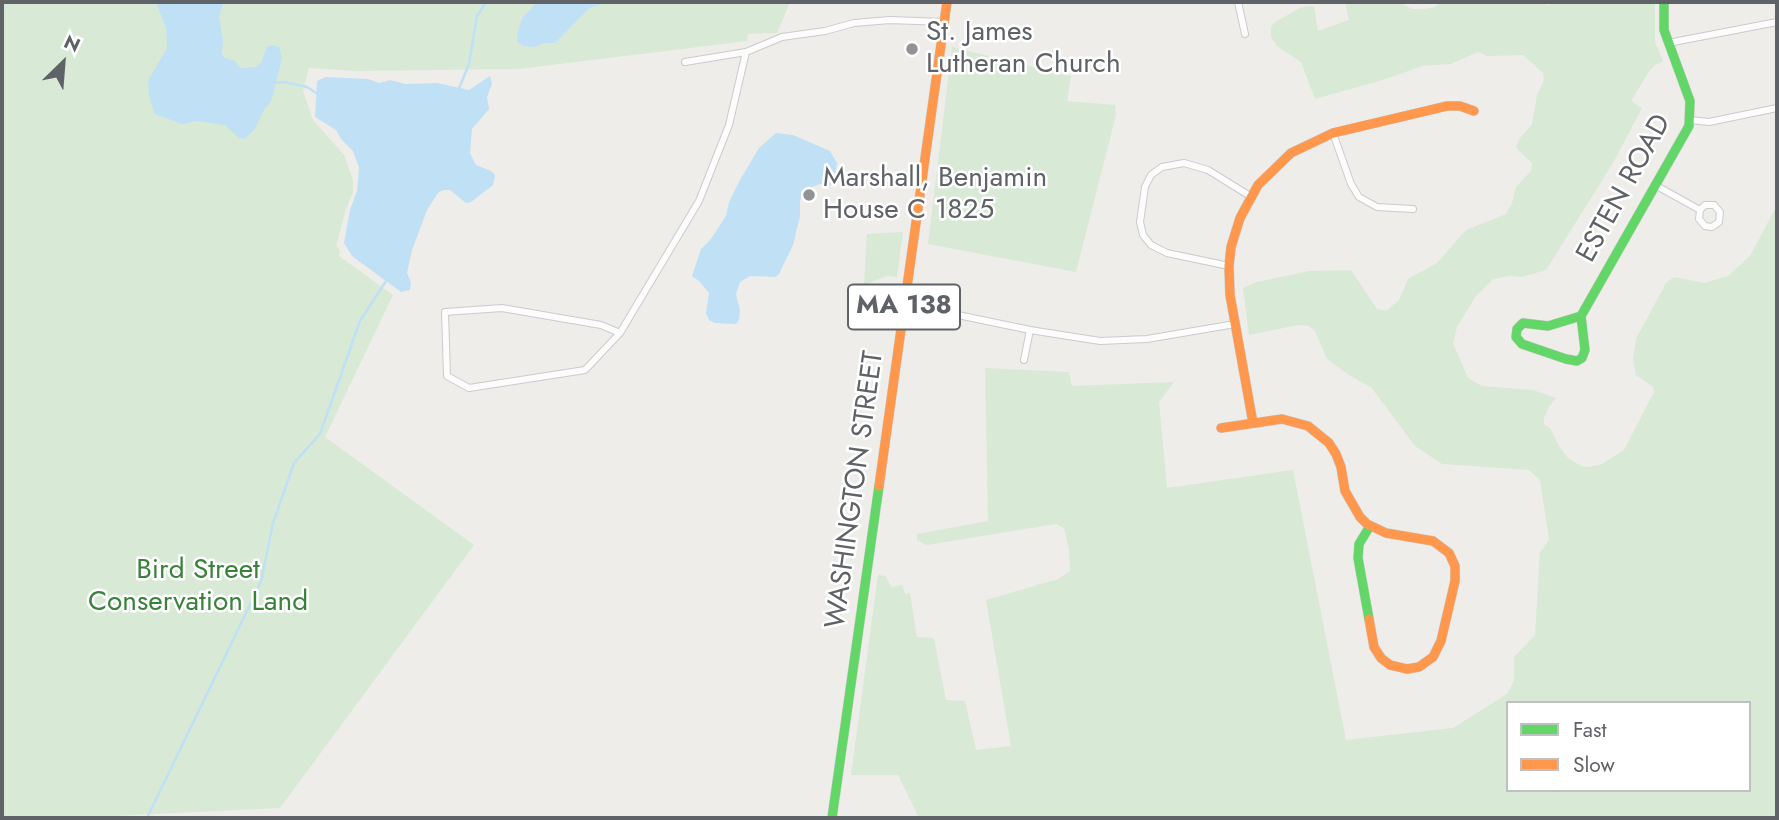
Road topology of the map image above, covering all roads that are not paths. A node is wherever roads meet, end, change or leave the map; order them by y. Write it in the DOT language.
graph roads {
  1 [pos="947,2"];
  2 [pos="1238,2"];
  3 [pos="1664,2"];
  4 [pos="944,22"];
  5 [pos="1777,22"];
  6 [pos="1245,34"];
  7 [pos="1668,43"];
  8 [pos="746,52"];
  9 [pos="685,62"];
  10 [pos="1777,108"];
  11 [pos="1474,111"];
  12 [pos="1690,120"];
  13 [pos="1333,133"];
  14 [pos="1655,185"];
  15 [pos="1250,197"];
  16 [pos="1413,209"];
  17 [pos="1700,210"];
  18 [pos="1228,266"];
  19 [pos="905,304"];
  20 [pos="1581,316"];
  21 [pos="1235,324"];
  22 [pos="1030,330"];
  23 [pos="620,333"];
  24 [pos="1024,360"];
  25 [pos="1253,423"];
  26 [pos="1222,428"];
  27 [pos="1370,526"];
  28 [pos="832,818"];
  1 -- 4 [label="street, WASHINGTON STREET / MA 138"];
  2 -- 6 [label="street"];
  3 -- 7 [label="street, ESTEN ROAD"];
  4 -- 8 [label="street"];
  4 -- 19 [label="street, WASHINGTON STREET / MA 138"];
  5 -- 7 [label="street"];
  7 -- 12 [label="street, ESTEN ROAD"];
  8 -- 9 [label="street"];
  8 -- 23 [label="street"];
  10 -- 12 [label="street"];
  11 -- 13 [label="street"];
  12 -- 14 [label="street, ESTEN ROAD"];
  13 -- 15 [label="street"];
  13 -- 16 [label="street"];
  14 -- 17 [label="street"];
  14 -- 20 [label="street, ESTEN ROAD"];
  15 -- 18 [label="street"];
  15 -- 18 [label="street"];
  18 -- 21 [label="street"];
  19 -- 22 [label="street"];
  19 -- 28 [label="street, WASHINGTON STREET / MA 138"];
  20 -- 20 [label="street"];
  21 -- 22 [label="street"];
  21 -- 25 [label="street"];
  22 -- 24 [label="street"];
  23 -- 23 [label="street"];
  25 -- 26 [label="street"];
  25 -- 27 [label="street"];
  27 -- 27 [label="street"];
}
